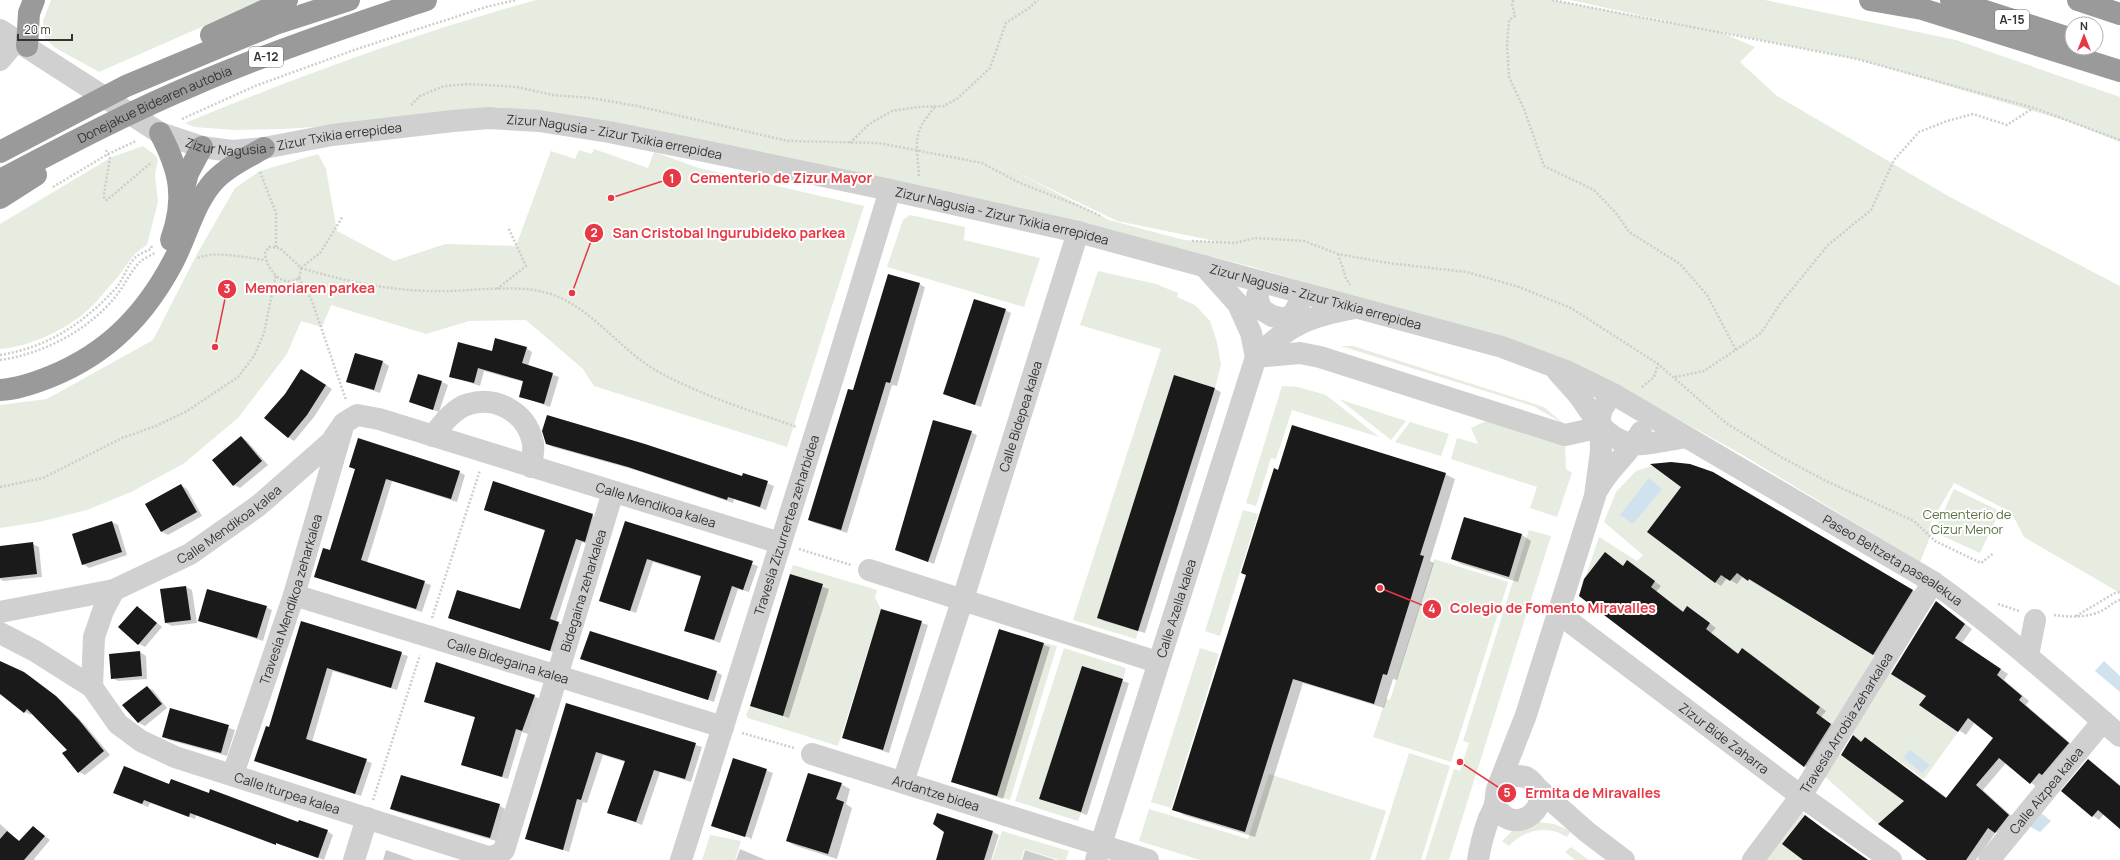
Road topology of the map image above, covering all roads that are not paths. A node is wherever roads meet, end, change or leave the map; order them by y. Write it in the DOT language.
graph roads {
  1 [pos="34,0"];
  2 [pos="287,0"];
  3 [pos="349,0"];
  4 [pos="426,0"];
  5 [pos="1870,0"];
  6 [pos="1951,0"];
  7 [pos="2078,0"];
  8 [pos="2109,0"];
  9 [pos="2120,5"];
  10 [pos="2120,14"];
  11 [pos="2064,36"];
  12 [pos="15,38"];
  13 [pos="2104,51"];
  14 [pos="2120,58"];
  15 [pos="0,60"];
  16 [pos="2120,71"];
  17 [pos="126,86"];
  18 [pos="109,124"];
  19 [pos="162,138"];
  20 [pos="206,148"];
  21 [pos="264,148"];
  22 [pos="0,152"];
  23 [pos="0,180"];
  24 [pos="890,190"];
  25 [pos="205,194"];
  26 [pos="0,198"];
  27 [pos="180,201"];
  28 [pos="1078,232"];
  29 [pos="1204,266"];
  30 [pos="1260,289"];
  31 [pos="1298,303"];
  32 [pos="1359,307"];
  33 [pos="1284,331"];
  34 [pos="1251,333"];
  35 [pos="1256,357"];
  36 [pos="1553,366"];
  37 [pos="0,379"];
  38 [pos="0,390"];
  39 [pos="1621,399"];
  40 [pos="1646,414"];
  41 [pos="348,421"];
  42 [pos="1601,427"];
  43 [pos="433,436"];
  44 [pos="1686,437"];
  45 [pos="1634,444"];
  46 [pos="531,466"];
  47 [pos="614,492"];
  48 [pos="1595,496"];
  49 [pos="780,543"];
  50 [pos="869,570"];
  51 [pos="1933,582"];
  52 [pos="114,590"];
  53 [pos="294,595"];
  54 [pos="962,601"];
  55 [pos="0,612"];
  56 [pos="1558,613"];
  57 [pos="2035,620"];
  58 [pos="0,633"];
  59 [pos="2028,656"];
  60 [pos="1157,662"];
  61 [pos="557,676"];
  62 [pos="92,688"];
  63 [pos="1526,716"];
  64 [pos="2103,721"];
  65 [pos="723,727"];
  66 [pos="2120,736"];
  67 [pos="812,754"];
  68 [pos="233,774"];
  69 [pos="902,782"];
  70 [pos="1533,783"];
  71 [pos="1497,794"];
  72 [pos="1801,796"];
  73 [pos="369,812"];
  74 [pos="1522,819"];
  75 [pos="1587,832"];
  76 [pos="504,850"];
  77 [pos="1098,853"];
  78 [pos="354,860"];
  79 [pos="681,860"];
  80 [pos="1148,860"];
  81 [pos="1479,860"];
  82 [pos="1624,860"];
  83 [pos="1754,860"];
  84 [pos="1891,860"];
  85 [pos="1989,860"];
  1 -- 12 [label="highway"];
  2 -- 17 [label="highway"];
  3 -- 17 [label="highway, Donejakue Bidearen autobia / A-12"];
  4 -- 18 [label="highway, Donejakue Bidearen autobia / A-12"];
  5 -- 16 [label="highway"];
  6 -- 11 [label="highway, A-15"];
  7 -- 10 [label="highway"];
  8 -- 9 [label="highway"];
  12 -- 15 [label="street"];
  12 -- 19 [label="street, Zizur Nagusia - Zizur Txikia errepidea"];
  13 -- 14 [label="highway"];
  17 -- 22 [label="highway, Donejakue Bidearen autobia / A-12"];
  18 -- 23 [label="highway, Donejakue Bidearen autobia / A-12"];
  18 -- 26 [label="highway"];
  19 -- 20 [label="street, Zizur Nagusia - Zizur Txikia errepidea"];
  19 -- 27 [label="highway"];
  20 -- 21 [label="street, Zizur Nagusia - Zizur Txikia errepidea"];
  20 -- 25 [label="highway"];
  20 -- 27 [label="highway"];
  21 -- 24 [label="street, Zizur Nagusia - Zizur Txikia errepidea"];
  21 -- 25 [label="highway"];
  24 -- 28 [label="street, Zizur Nagusia - Zizur Txikia errepidea"];
  24 -- 49 [label="street, Travesía Zizurrertea zeharbidea"];
  25 -- 38 [label="highway"];
  27 -- 37 [label="highway"];
  28 -- 29 [label="street, Zizur Nagusia - Zizur Txikia errepidea"];
  28 -- 54 [label="street, Calle Bidepea kalea"];
  29 -- 30 [label="street, Zizur Nagusia - Zizur Txikia errepidea"];
  29 -- 34 [label="street, Calle Azella kalea"];
  30 -- 31 [label="street, Zizur Nagusia - Zizur Txikia errepidea"];
  30 -- 31 [label="street"];
  30 -- 34 [label="street, Calle Azella kalea"];
  31 -- 32 [label="street, Zizur Nagusia - Zizur Txikia errepidea"];
  31 -- 33 [label="street, Calle Azella kalea"];
  32 -- 33 [label="street, Calle Azella kalea"];
  32 -- 36 [label="street, Zizur Nagusia - Zizur Txikia errepidea"];
  33 -- 35 [label="street, Calle Azella kalea"];
  34 -- 35 [label="street, Calle Azella kalea"];
  35 -- 42 [label="street"];
  35 -- 60 [label="street, Calle Azella kalea"];
  36 -- 39 [label="street, Zizur Nagusia - Zizur Txikia errepidea"];
  36 -- 42 [label="street"];
  39 -- 40 [label="street"];
  39 -- 42 [label="street"];
  40 -- 44 [label="street, Paseo Beltzeta pasealekua"];
  40 -- 45 [label="street"];
  41 -- 43 [label="street, Calle Mendikoa kalea"];
  41 -- 52 [label="street, Calle Mendikoa kalea"];
  41 -- 53 [label="street, Travesía Mendikoa zeharkalea"];
  42 -- 45 [label="street"];
  42 -- 48 [label="street"];
  43 -- 46 [label="street, Calle Mendikoa kalea"];
  43 -- 46 [label="street"];
  44 -- 45 [label="street"];
  44 -- 51 [label="street, Paseo Beltzeta pasealekua"];
  45 -- 48 [label="street"];
  46 -- 47 [label="street, Calle Mendikoa kalea"];
  47 -- 49 [label="street, Calle Mendikoa kalea"];
  47 -- 61 [label="street, Bidegaina zeharkalea"];
  48 -- 56 [label="street"];
  49 -- 65 [label="street, Travesía Zizurrertea zeharbidea"];
  50 -- 54 [label="street"];
  51 -- 59 [label="street, Paseo Beltzeta pasealekua"];
  51 -- 72 [label="street, Travesía Arrobia zeharkalea"];
  52 -- 55 [label="street, Calle Mendikoa kalea"];
  52 -- 62 [label="street"];
  53 -- 61 [label="street, Calle Bidegaina kalea"];
  53 -- 68 [label="street, Travesía Mendikoa zeharkalea"];
  54 -- 60 [label="street"];
  54 -- 69 [label="street, Calle Bidepea kalea"];
  56 -- 63 [label="street"];
  56 -- 72 [label="street, Zizur Bide Zaharra"];
  57 -- 59 [label="street"];
  58 -- 62 [label="street, Calle Iturpea kalea"];
  59 -- 64 [label="street, Paseo Beltzeta pasealekua"];
  60 -- 77 [label="street, Calle Azella kalea"];
  61 -- 65 [label="street, Calle Bidegaina kalea"];
  61 -- 76 [label="street, Bidegaina zeharkalea"];
  62 -- 68 [label="street, Calle Iturpea kalea"];
  63 -- 70 [label="street"];
  63 -- 71 [label="street"];
  64 -- 66 [label="street, Paseo Beltzeta pasealekua"];
  64 -- 85 [label="street, Calle Aizpea kalea"];
  65 -- 79 [label="street, Travesía Zizurrertea zeharbidea"];
  67 -- 69 [label="street, Ardantze bidea"];
  68 -- 73 [label="street, Calle Iturpea kalea"];
  69 -- 77 [label="street, Ardantze bidea"];
  70 -- 71 [label="street"];
  70 -- 74 [label="street"];
  70 -- 75 [label="street"];
  71 -- 74 [label="street"];
  71 -- 81 [label="street"];
  72 -- 83 [label="street, Travesía Arrobia zeharkalea"];
  72 -- 84 [label="street, Zizur Bide Zaharra"];
  73 -- 76 [label="street, Calle Iturpea kalea"];
  73 -- 78 [label="street"];
  74 -- 75 [label="street"];
  74 -- 81 [label="street"];
  75 -- 82 [label="street"];
  77 -- 80 [label="street, Ardantze bidea"];
}
